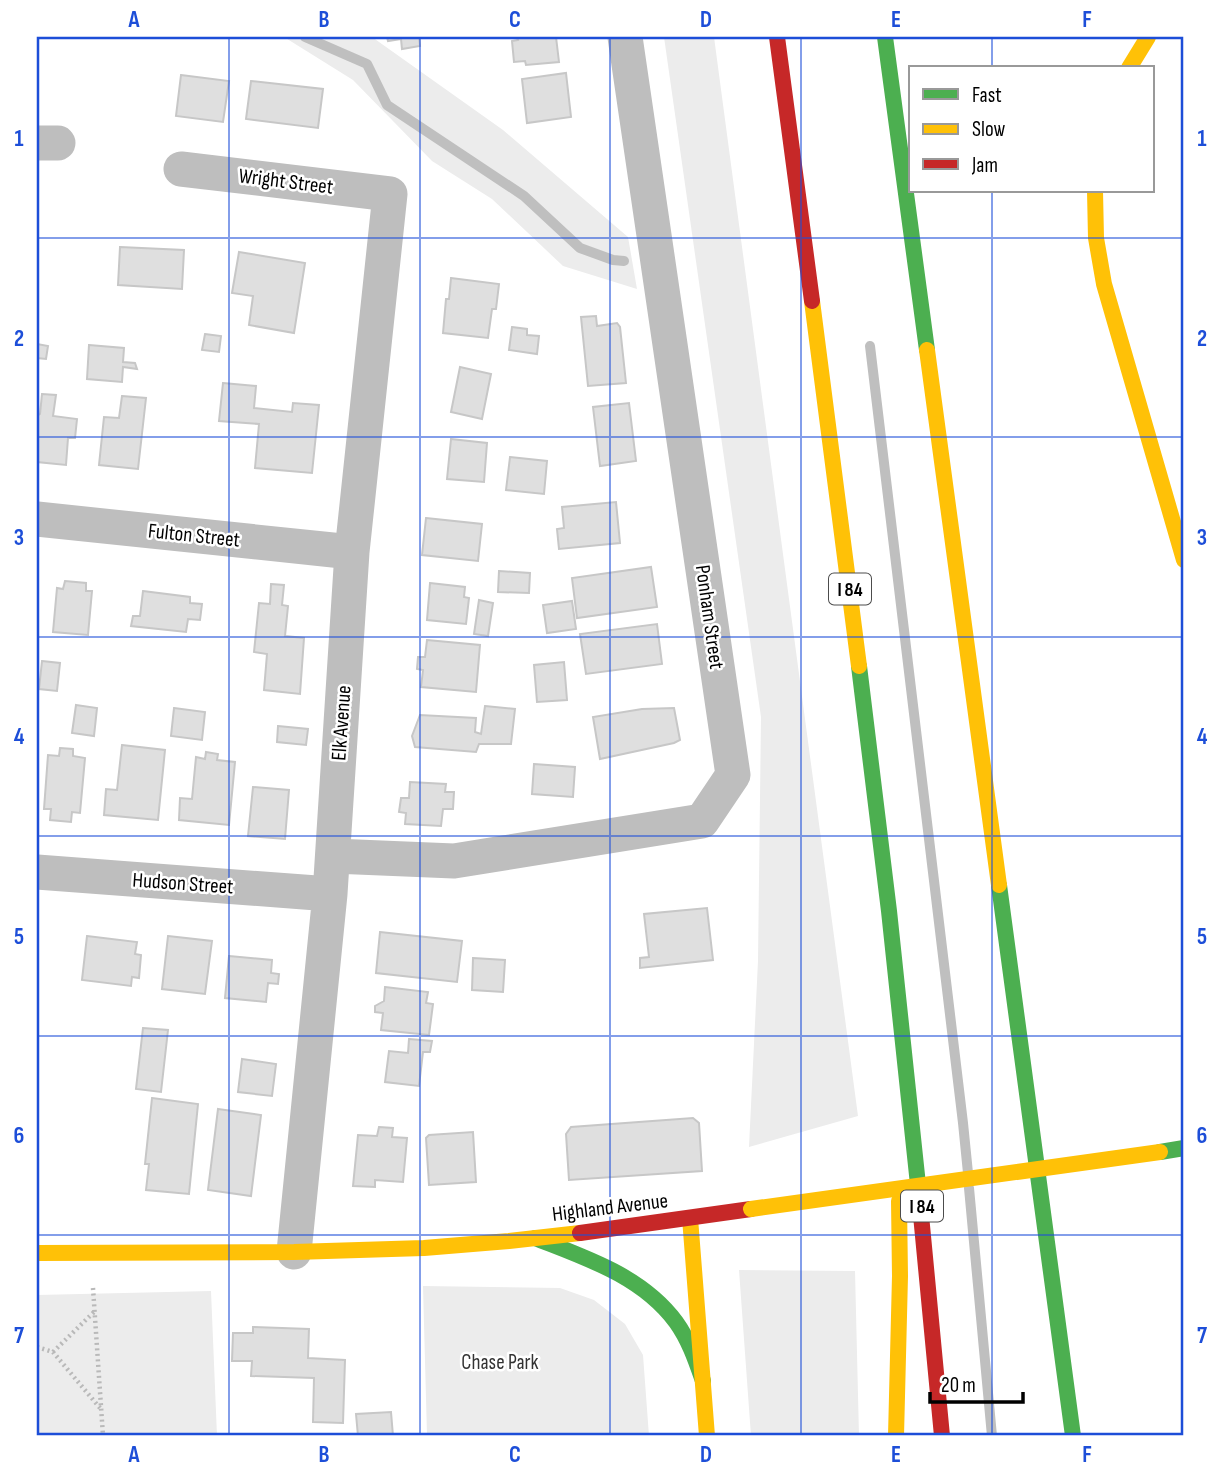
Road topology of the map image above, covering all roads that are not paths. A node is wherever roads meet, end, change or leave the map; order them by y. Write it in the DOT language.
graph roads {
  1 [pos="625,37"];
  2 [pos="761,37"];
  3 [pos="777,37"];
  4 [pos="885,37"];
  5 [pos="1148,37"];
  6 [pos="1130,66"];
  7 [pos="181,169"];
  8 [pos="921,192"];
  9 [pos="1094,192"];
  10 [pos="390,194"];
  11 [pos="799,203"];
  12 [pos="948,510"];
  13 [pos="37,519"];
  14 [pos="352,552"];
  15 [pos="1184,560"];
  16 [pos="333,856"];
  17 [pos="37,872"];
  18 [pos="330,894"];
  19 [pos="897,975"];
  20 [pos="1014,997"];
  21 [pos="1184,1148"];
  22 [pos="690,1218"];
  23 [pos="535,1238"];
  24 [pos="294,1252"];
  25 [pos="37,1253"];
  26 [pos="1071,1301"];
  27 [pos="703,1381"];
  28 [pos="708,1436"];
  29 [pos="896,1436"];
  30 [pos="942,1436"];
  31 [pos="1073,1436"];
  1 -- 16 [label="street, Ponham Street"];
  2 -- 11 [label="main road"];
  3 -- 11 [label="main road, I 84"];
  4 -- 12 [label="main road"];
  5 -- 6 [label="main road"];
  7 -- 10 [label="street, Wright Street"];
  8 -- 12 [label="main road"];
  9 -- 15 [label="main road"];
  10 -- 14 [label="street, Elk Avenue"];
  11 -- 19 [label="main road, I 84"];
  12 -- 20 [label="main road"];
  13 -- 14 [label="street, Fulton Street"];
  14 -- 16 [label="street, Elk Avenue"];
  16 -- 18 [label="street, Elk Avenue"];
  17 -- 18 [label="street, Hudson Street"];
  18 -- 24 [label="street, Elk Avenue"];
  19 -- 29 [label="main road"];
  19 -- 30 [label="main road, I 84"];
  20 -- 26 [label="main road"];
  20 -- 31 [label="main road"];
  21 -- 22 [label="main road, Highland Avenue, bridge"];
  22 -- 23 [label="main road, Highland Avenue"];
  22 -- 27 [label="main road"];
  23 -- 24 [label="main road, Highland Avenue"];
  23 -- 27 [label="main road"];
  24 -- 25 [label="main road, Highland Avenue"];
  27 -- 28 [label="main road"];
}
